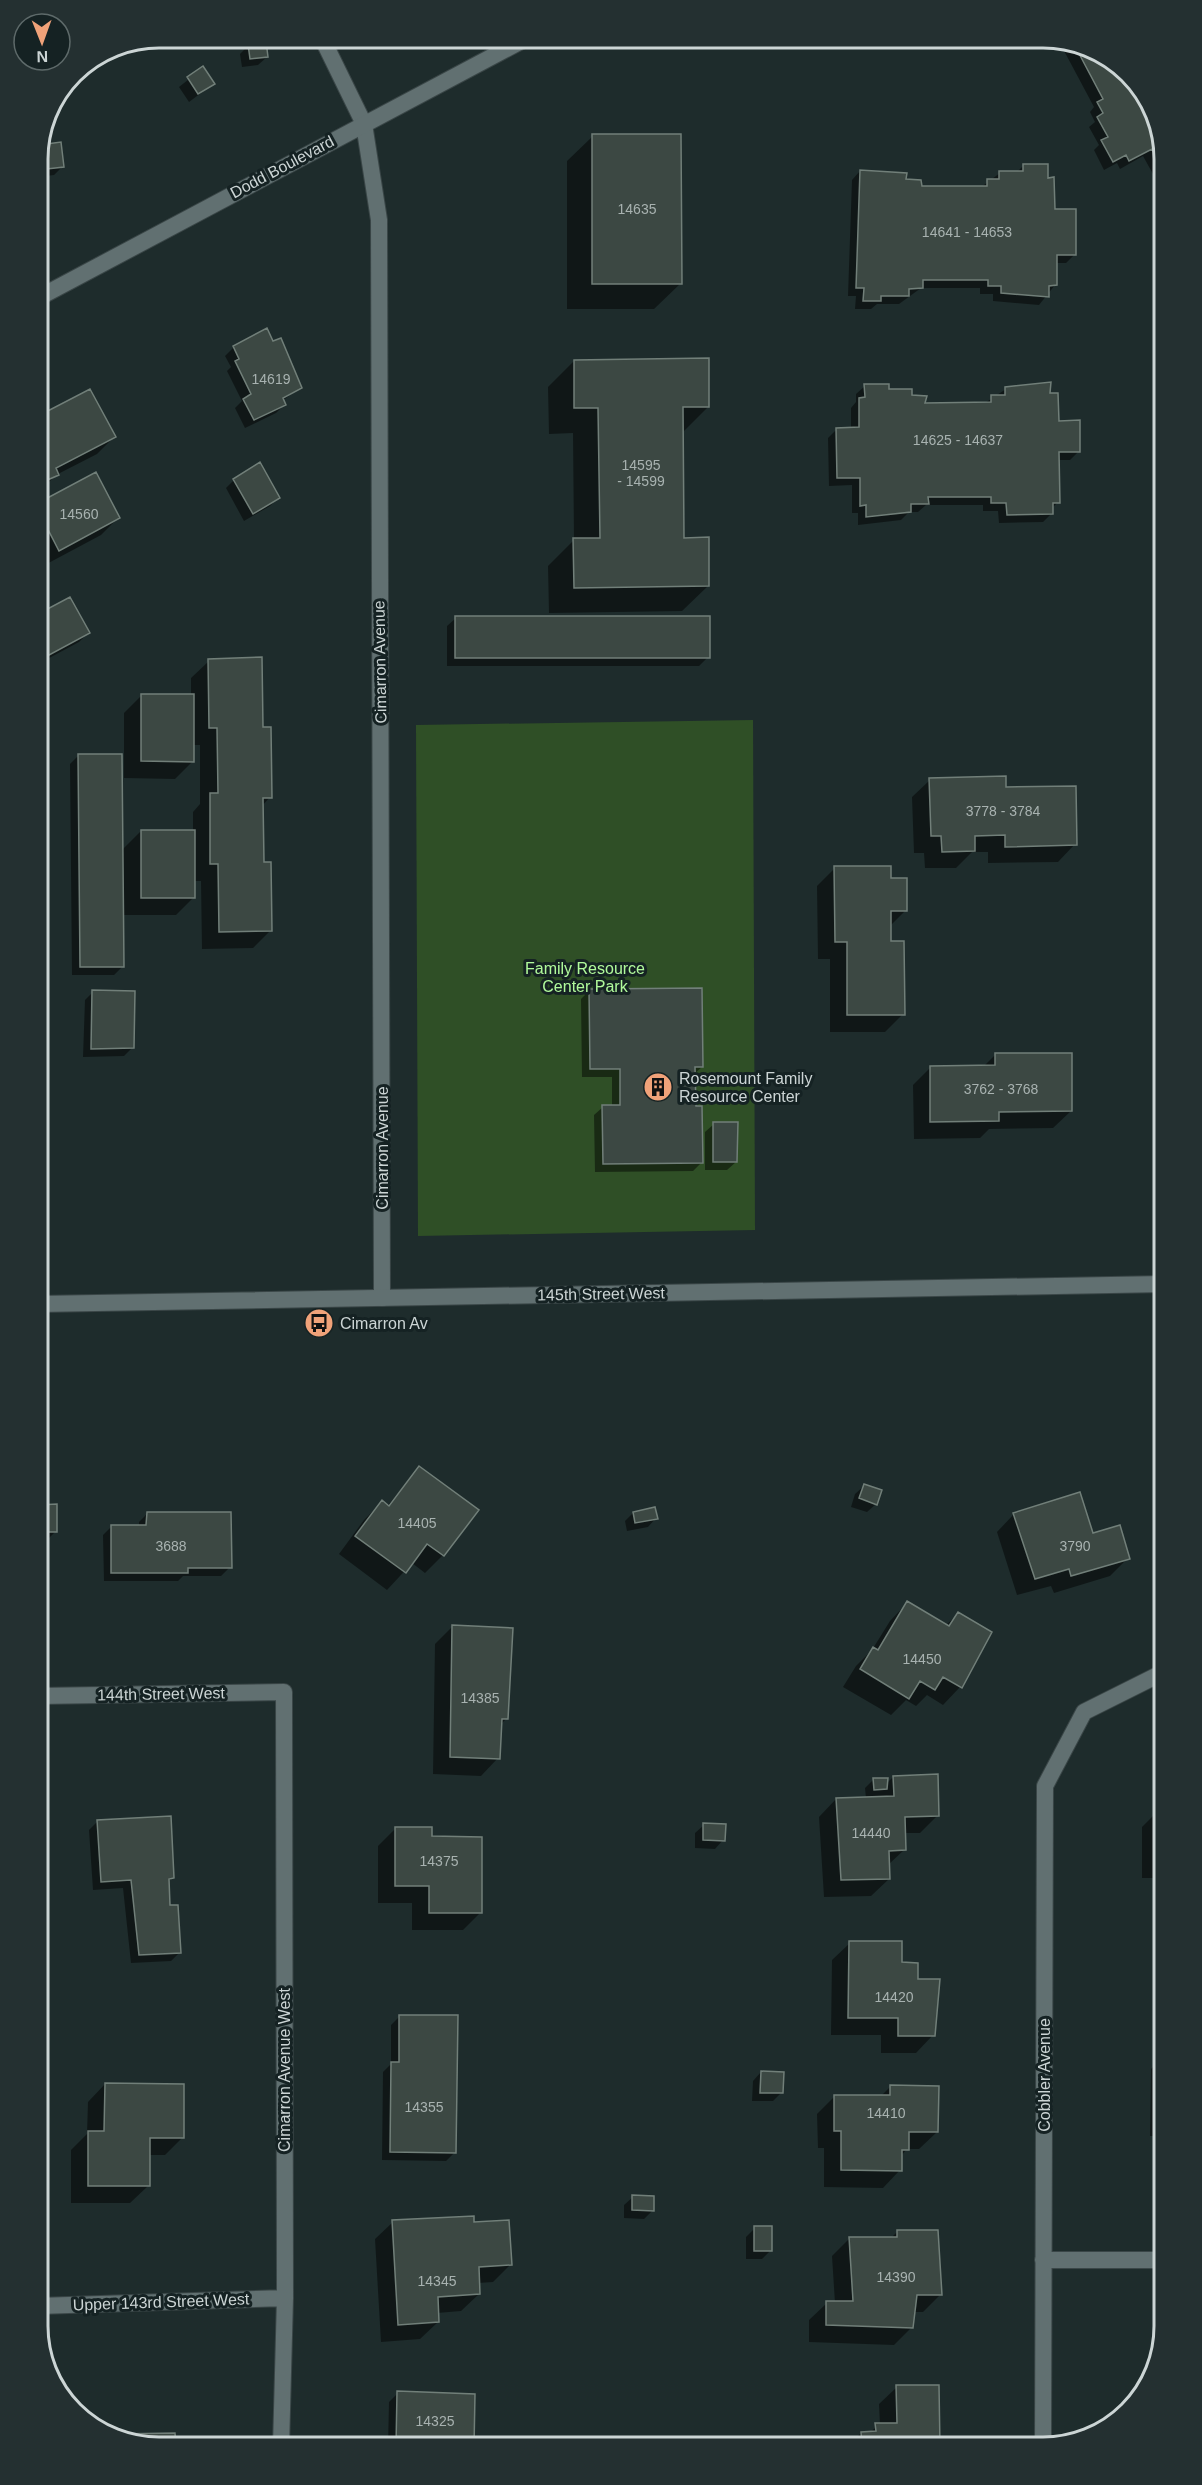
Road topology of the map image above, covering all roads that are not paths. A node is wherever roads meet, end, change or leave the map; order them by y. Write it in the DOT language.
graph roads {
  1 [pos="327,48"];
  2 [pos="508,48"];
  3 [pos="363,124"];
  4 [pos="48,293"];
  5 [pos="1154,1284"];
  6 [pos="382,1298"];
  7 [pos="48,1304"];
  8 [pos="1154,1678"];
  9 [pos="284,1692"];
  10 [pos="48,1696"];
  11 [pos="1043,2260"];
  12 [pos="1154,2260"];
  13 [pos="285,2298"];
  14 [pos="48,2306"];
  15 [pos="281,2437"];
  16 [pos="1043,2437"];
  1 -- 3 [label="street, Cimarron Avenue"];
  2 -- 3 [label="street, Dodd Boulevard"];
  3 -- 4 [label="street, Dodd Boulevard"];
  3 -- 6 [label="street, Cimarron Avenue"];
  5 -- 6 [label="street, 145th Street West"];
  6 -- 7 [label="street, 145th Street West"];
  8 -- 11 [label="street, Cobbler Avenue"];
  9 -- 10 [label="street, 144th Street West"];
  9 -- 13 [label="street, Cimarron Avenue West"];
  11 -- 12 [label="street"];
  11 -- 16 [label="street, Cobbler Avenue"];
  13 -- 14 [label="street, Upper 143rd Street West"];
  13 -- 15 [label="street, Cimarron Avenue West"];
}
